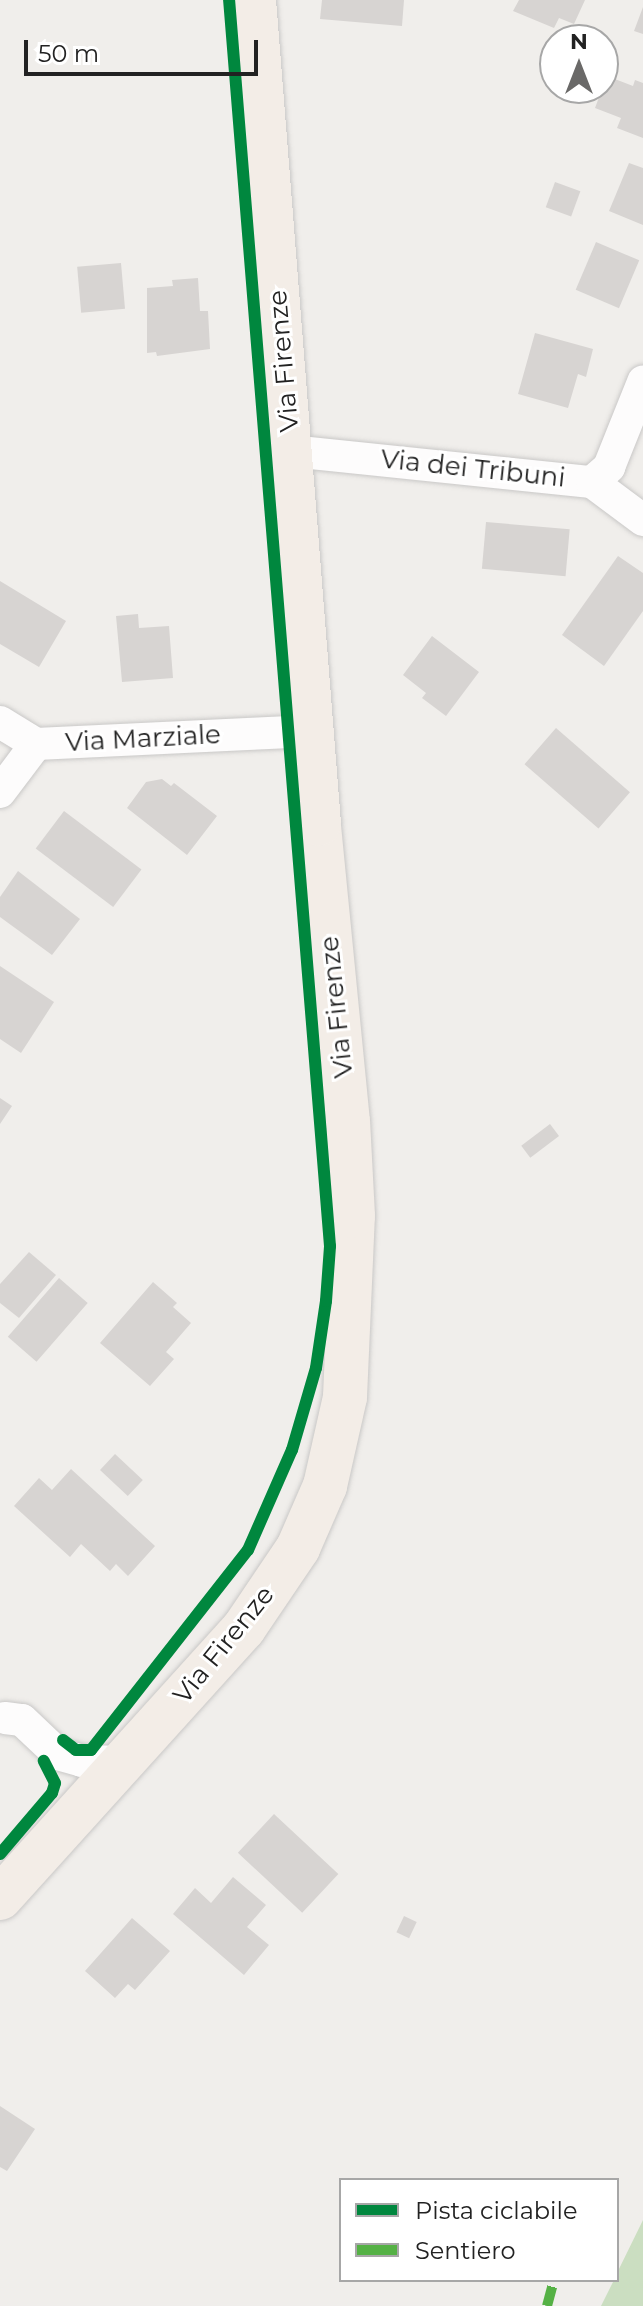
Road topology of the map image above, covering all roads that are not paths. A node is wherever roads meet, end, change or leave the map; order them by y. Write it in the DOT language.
graph roads {
  1 [pos="254,0"];
  2 [pos="643,382"];
  3 [pos="291,451"];
  4 [pos="592,482"];
  5 [pos="643,520"];
  6 [pos="0,722"];
  7 [pos="311,731"];
  8 [pos="36,744"];
  9 [pos="0,792"];
  10 [pos="2,1714"];
  11 [pos="124,1762"];
  12 [pos="0,1898"];
  1 -- 3 [label="main road, Via Firenze"];
  2 -- 4 [label="street"];
  3 -- 4 [label="street, Via dei Tribuni"];
  3 -- 7 [label="main road, Via Firenze"];
  4 -- 5 [label="street, Via dei Tribuni"];
  6 -- 8 [label="street"];
  7 -- 8 [label="street, Via Marziale"];
  7 -- 11 [label="main road, Via Firenze"];
  8 -- 9 [label="street, Via Marziale"];
  10 -- 11 [label="street"];
  11 -- 12 [label="main road, Via Firenze"];
}
